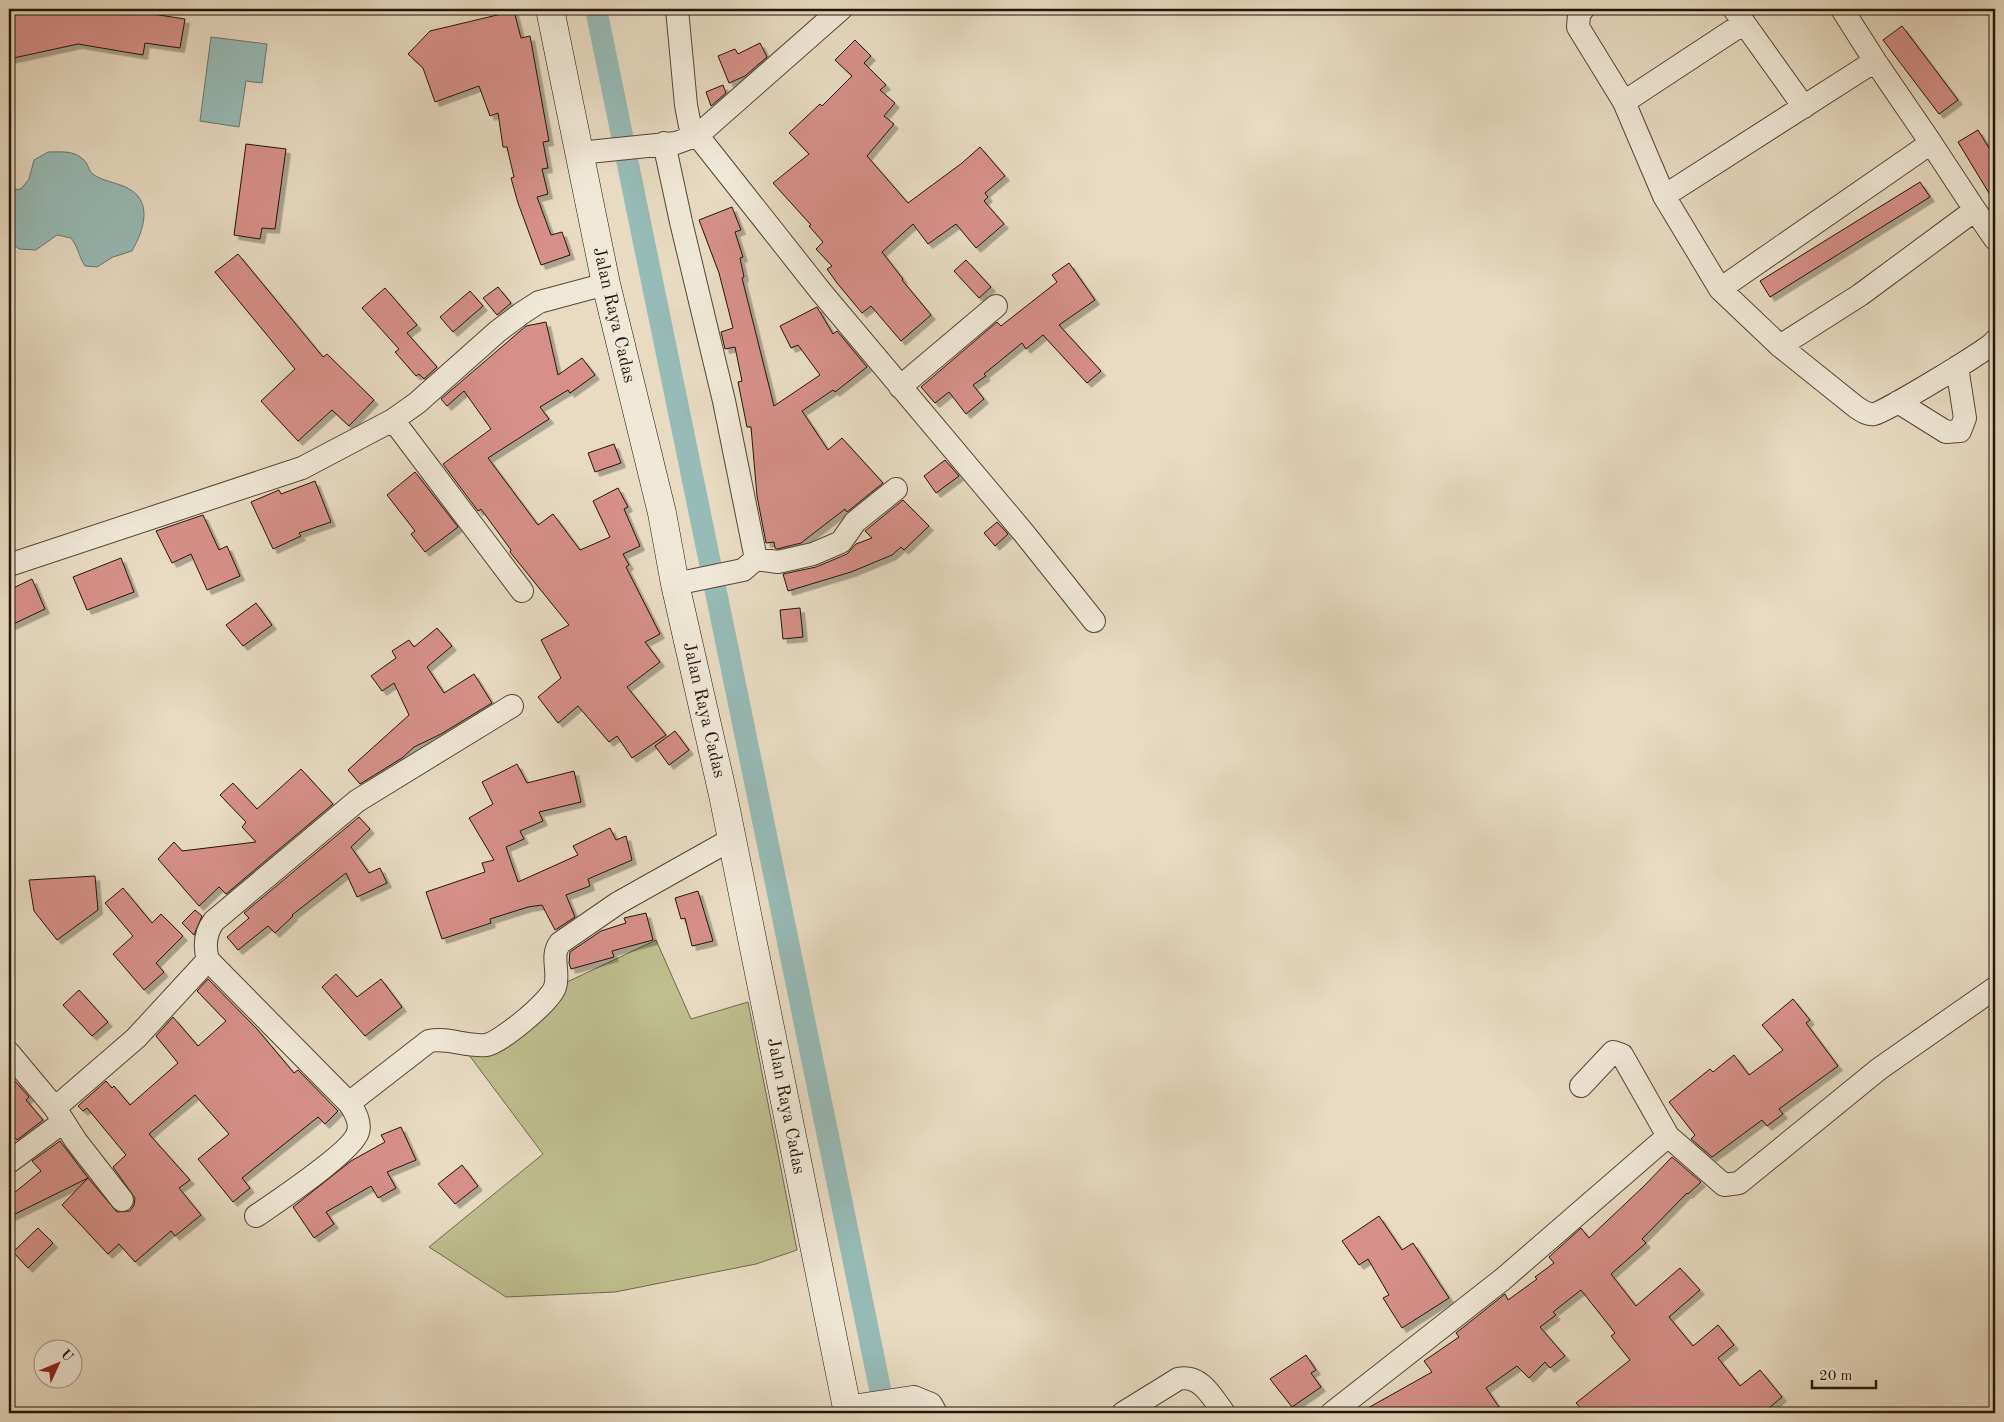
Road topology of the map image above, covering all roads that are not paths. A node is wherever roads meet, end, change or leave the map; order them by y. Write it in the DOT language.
graph roads {
  1 [pos="550,9"];
  2 [pos="677,9"];
  3 [pos="842,9"];
  4 [pos="1583,9"];
  5 [pos="1842,9"];
  6 [pos="1739,16"];
  7 [pos="1875,61"];
  8 [pos="1624,102"];
  9 [pos="1804,107"];
  10 [pos="698,136"];
  11 [pos="665,143"];
  12 [pos="1931,143"];
  13 [pos="587,153"];
  14 [pos="1664,196"];
  15 [pos="1975,210"];
  16 [pos="1995,239"];
  17 [pos="606,284"];
  18 [pos="1720,289"];
  19 [pos="996,306"];
  20 [pos="1995,341"];
  21 [pos="1780,346"];
  22 [pos="1957,367"];
  23 [pos="900,387"];
  24 [pos="1898,402"];
  25 [pos="393,420"];
  26 [pos="896,489"];
  27 [pos="749,564"];
  28 [pos="9,565"];
  29 [pos="683,582"];
  30 [pos="522,591"];
  31 [pos="1094,621"];
  32 [pos="512,706"];
  33 [pos="732,839"];
  34 [pos="208,960"];
  35 [pos="1995,988"];
  36 [pos="9,1053"];
  37 [pos="1581,1086"];
  38 [pos="349,1103"];
  39 [pos="59,1115"];
  40 [pos="1668,1136"];
  41 [pos="9,1162"];
  42 [pos="122,1200"];
  43 [pos="256,1216"];
  44 [pos="851,1409"];
  45 [pos="936,1413"];
  46 [pos="1123,1413"];
  47 [pos="1224,1413"];
  48 [pos="1332,1413"];
  1 -- 13 [label="street, Jalan Raya Cadas"];
  2 -- 10 [label="street"];
  3 -- 10 [label="street"];
  4 -- 8 [label="street"];
  5 -- 7 [label="street"];
  6 -- 8 [label="street"];
  6 -- 9 [label="street"];
  7 -- 9 [label="street"];
  7 -- 12 [label="street"];
  8 -- 14 [label="street"];
  9 -- 14 [label="street"];
  10 -- 11 [label="street"];
  10 -- 23 [label="street"];
  11 -- 13 [label="street"];
  11 -- 27 [label="street"];
  12 -- 15 [label="street"];
  12 -- 18 [label="street"];
  13 -- 17 [label="street, Jalan Raya Cadas"];
  14 -- 18 [label="street"];
  15 -- 16 [label="street"];
  15 -- 21 [label="street"];
  17 -- 25 [label="street"];
  17 -- 29 [label="street, Jalan Raya Cadas"];
  18 -- 21 [label="street"];
  19 -- 23 [label="street"];
  20 -- 22 [label="street"];
  21 -- 24 [label="street"];
  22 -- 24 [label="street"];
  22 -- 24 [label="street"];
  23 -- 31 [label="street"];
  25 -- 28 [label="street"];
  25 -- 30 [label="street"];
  26 -- 27 [label="street"];
  27 -- 29 [label="street"];
  29 -- 33 [label="street, Jalan Raya Cadas"];
  32 -- 34 [label="street"];
  33 -- 38 [label="street"];
  33 -- 44 [label="street, Jalan Raya Cadas"];
  34 -- 38 [label="street"];
  34 -- 39 [label="street"];
  35 -- 40 [label="street"];
  36 -- 39 [label="street"];
  37 -- 40 [label="street"];
  38 -- 43 [label="street"];
  39 -- 41 [label="street"];
  39 -- 42 [label="street"];
  40 -- 48 [label="street"];
  44 -- 45 [label="street"];
  46 -- 47 [label="street"];
}
